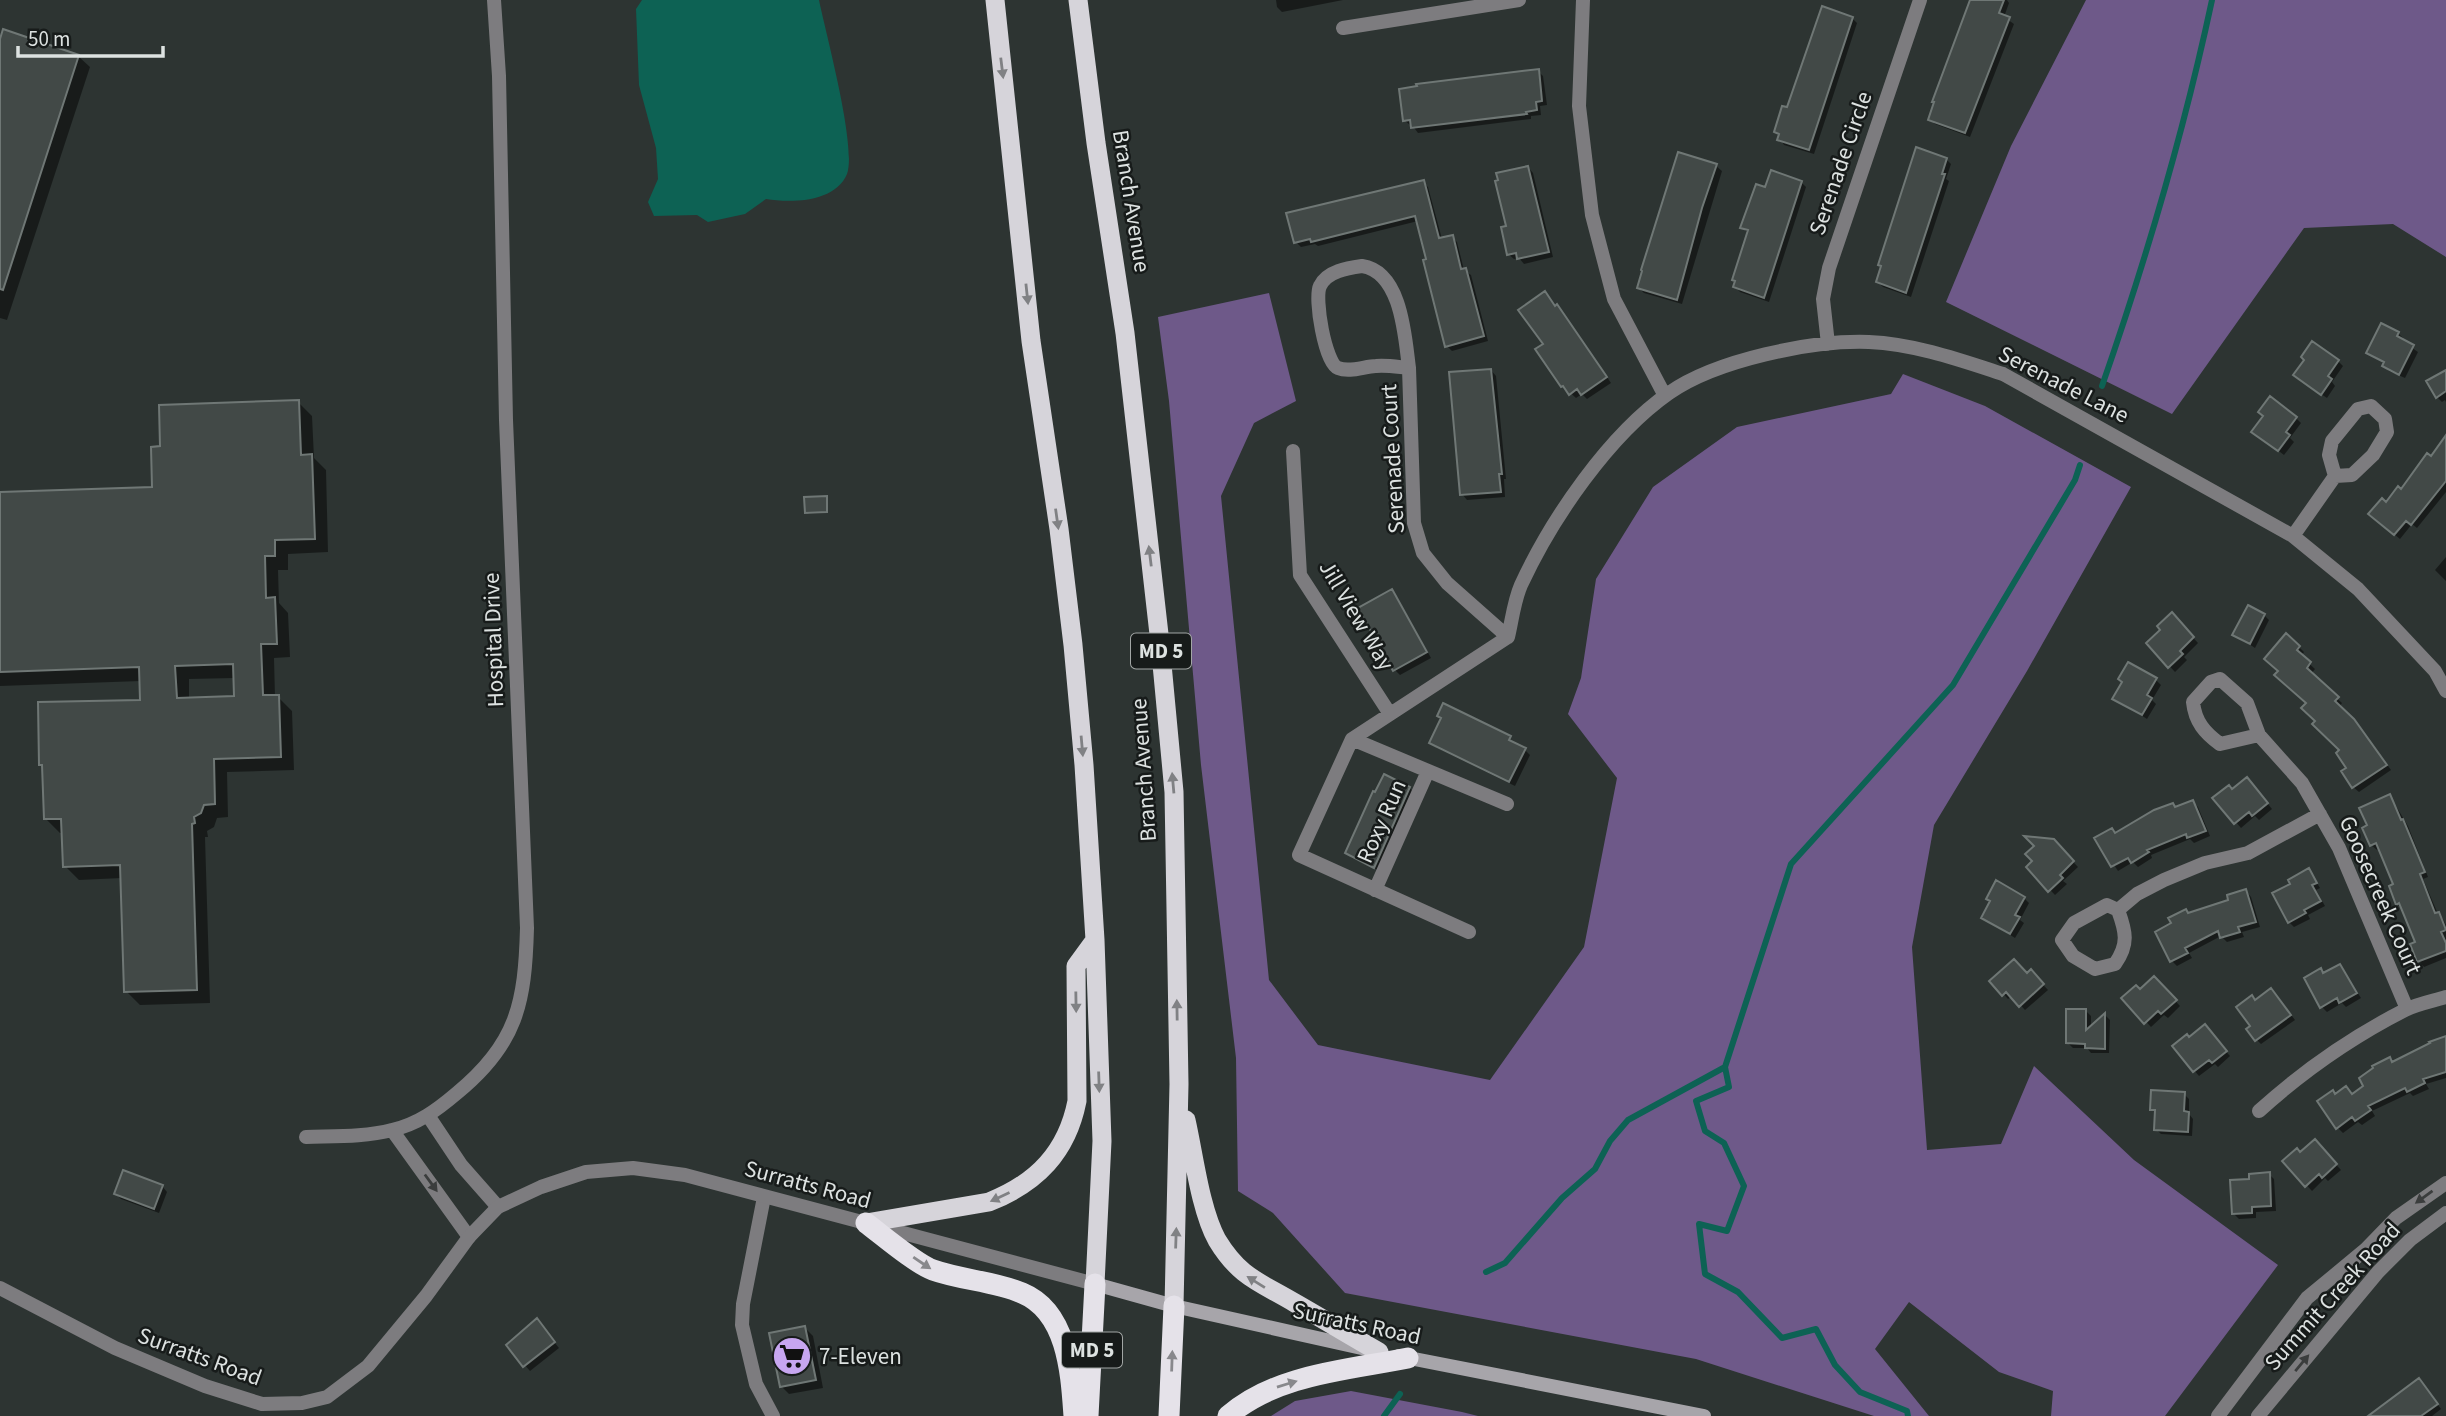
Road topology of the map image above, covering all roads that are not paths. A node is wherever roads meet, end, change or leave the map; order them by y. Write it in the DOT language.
graph roads {
  1 [pos="494,0"];
  2 [pos="995,0"];
  3 [pos="1078,0"];
  4 [pos="1519,0"];
  5 [pos="1583,0"];
  6 [pos="1920,0"];
  7 [pos="1343,28"];
  8 [pos="1828,344"];
  9 [pos="1409,368"];
  10 [pos="1665,396"];
  11 [pos="1293,451"];
  12 [pos="2335,476"];
  13 [pos="2293,536"];
  14 [pos="1508,637"];
  15 [pos="2440,668"];
  16 [pos="2446,691"];
  17 [pos="1390,714"];
  18 [pos="2259,735"];
  19 [pos="1352,739"];
  20 [pos="1429,771"];
  21 [pos="1507,804"];
  22 [pos="2320,814"];
  23 [pos="1375,890"];
  24 [pos="2119,910"];
  25 [pos="1469,932"];
  26 [pos="1094,940"];
  27 [pos="2446,997"];
  28 [pos="2407,1009"];
  29 [pos="1179,1084"];
  30 [pos="2259,1111"];
  31 [pos="429,1116"];
  32 [pos="392,1130"];
  33 [pos="306,1137"];
  34 [pos="2446,1183"];
  35 [pos="764,1197"];
  36 [pos="498,1207"];
  37 [pos="2446,1213"];
  38 [pos="866,1223"];
  39 [pos="469,1237"];
  40 [pos="1095,1284"];
  41 [pos="0,1288"];
  42 [pos="1174,1306"];
  43 [pos="1379,1352"];
  44 [pos="1408,1358"];
  45 [pos="773,1416"];
  46 [pos="1074,1416"];
  47 [pos="1088,1416"];
  48 [pos="1169,1416"];
  49 [pos="1228,1416"];
  50 [pos="1704,1416"];
  51 [pos="2218,1416"];
  52 [pos="2258,1416"];
  1 -- 31 [label="street, Hospital Drive"];
  2 -- 26 [label="highway, MD 5, one-way"];
  29 -- 3 [label="highway, Branch Avenue / MD 5, one-way"];
  4 -- 7 [label="street"];
  5 -- 10 [label="street"];
  6 -- 8 [label="street, Serenade Circle"];
  8 -- 10 [label="street, Serenade Lane"];
  8 -- 13 [label="street, Serenade Lane"];
  9 -- 9 [label="street, Serenade Court"];
  9 -- 14 [label="street, Serenade Court"];
  10 -- 14 [label="street, Serenade Lane"];
  11 -- 17 [label="street, Jill View Way"];
  12 -- 12 [label="street"];
  12 -- 13 [label="street"];
  13 -- 15 [label="street, Serenade Lane"];
  14 -- 17 [label="street"];
  15 -- 16 [label="street, Serenade Lane"];
  17 -- 19 [label="street"];
  18 -- 18 [label="street, Goosecreek Court"];
  18 -- 22 [label="street, Goosecreek Court"];
  19 -- 20 [label="street"];
  19 -- 23 [label="street"];
  20 -- 21 [label="street"];
  20 -- 23 [label="street, Roxy Run"];
  22 -- 24 [label="street"];
  22 -- 28 [label="street, Goosecreek Court"];
  23 -- 25 [label="street"];
  24 -- 24 [label="street"];
  26 -- 38 [label="highway, one-way"];
  26 -- 40 [label="highway, MD 5, one-way"];
  27 -- 28 [label="street"];
  28 -- 30 [label="street"];
  42 -- 29 [label="highway, Branch Avenue / MD 5, one-way"];
  43 -- 29 [label="highway, one-way"];
  31 -- 32 [label="street, Hospital Drive"];
  31 -- 36 [label="street"];
  32 -- 33 [label="street, Hospital Drive"];
  32 -- 39 [label="street, one-way"];
  34 -- 51 [label="street, Summit Creek Road, one-way"];
  35 -- 36 [label="street, Surratts Road"];
  35 -- 38 [label="street, Surratts Road"];
  35 -- 45 [label="street"];
  36 -- 39 [label="street, Surratts Road"];
  52 -- 37 [label="street, Summit Creek Road, one-way"];
  38 -- 40 [label="street, Surratts Road"];
  38 -- 46 [label="highway, one-way"];
  39 -- 41 [label="street, Surratts Road"];
  40 -- 42 [label="main road, Surratts Road"];
  40 -- 47 [label="highway, MD 5"];
  42 -- 43 [label="main road, Surratts Road"];
  48 -- 42 [label="highway, Branch Avenue / MD 5, one-way"];
  43 -- 44 [label="main road, Surratts Road"];
  49 -- 44 [label="highway, one-way"];
  44 -- 50 [label="main road, Surratts Road"];
}
